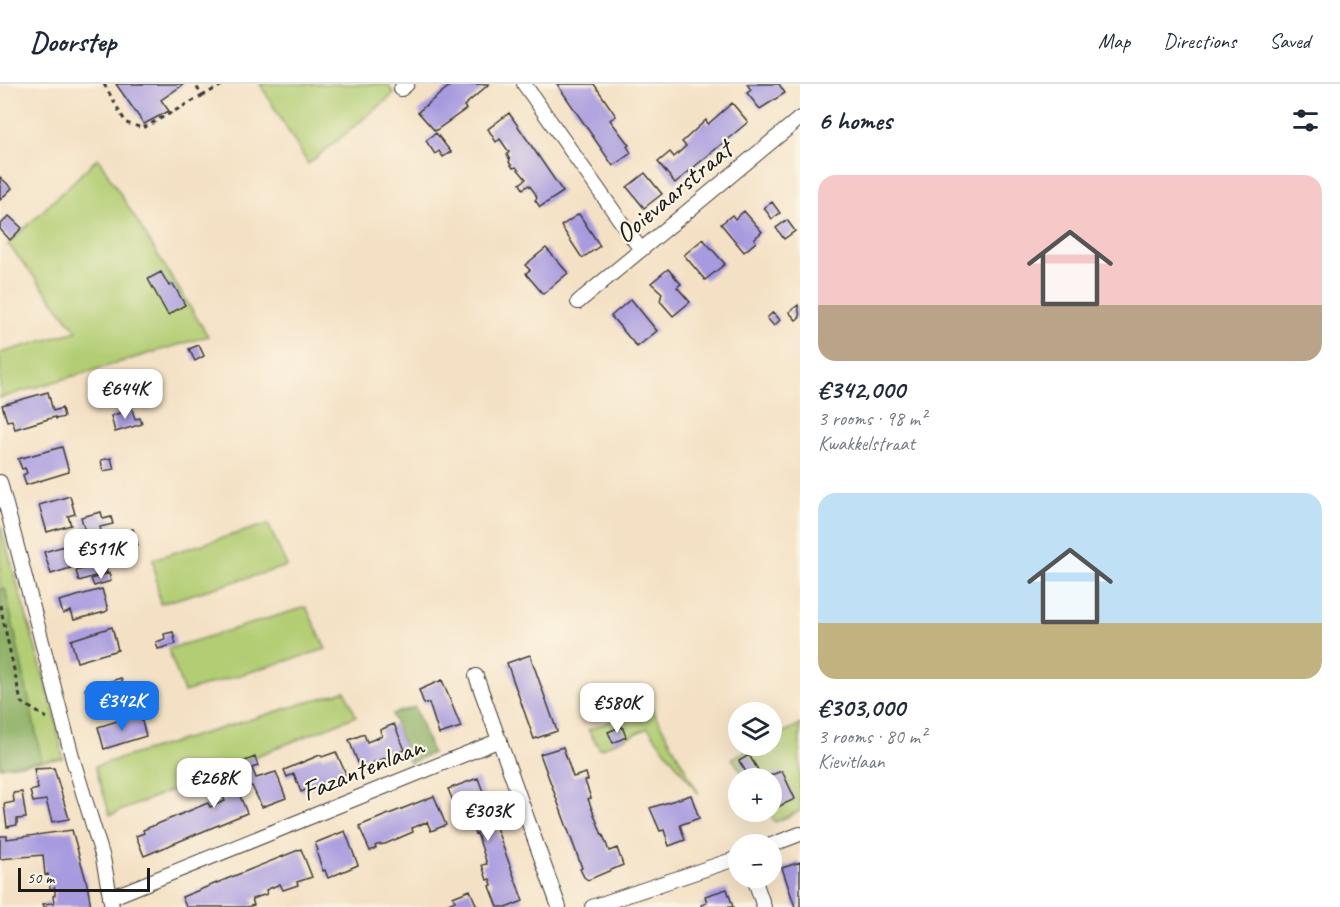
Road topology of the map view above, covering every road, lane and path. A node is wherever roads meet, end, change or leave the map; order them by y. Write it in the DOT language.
graph roads {
  1 [pos="104,84"];
  2 [pos="195,84"];
  3 [pos="224,84"];
  4 [pos="524,84"];
  5 [pos="202,96"];
  6 [pos="800,118"];
  7 [pos="640,250"];
  8 [pos="578,302"];
  9 [pos="0,482"];
  10 [pos="0,605"];
  11 [pos="476,676"];
  12 [pos="65,729"];
  13 [pos="500,740"];
  14 [pos="800,834"];
  15 [pos="782,841"];
  16 [pos="728,861"];
  17 [pos="757,888"];
  18 [pos="111,902"];
  19 [pos="559,907"];
  20 [pos="592,907"];
  21 [pos="764,907"];
  1 -- 5 [label="path"];
  2 -- 5 [label="path"];
  3 -- 5 [label="path"];
  4 -- 7 [label="street"];
  6 -- 7 [label="street, Ooievaarstraat"];
  7 -- 8 [label="street, Ooievaarstraat"];
  9 -- 12 [label="street"];
  10 -- 12 [label="path"];
  11 -- 13 [label="street"];
  12 -- 18 [label="street"];
  13 -- 18 [label="street, Fazantenlaan"];
  13 -- 19 [label="street"];
  14 -- 15 [label="street"];
  16 -- 20 [label="street"];
  17 -- 21 [label="street"];
}
